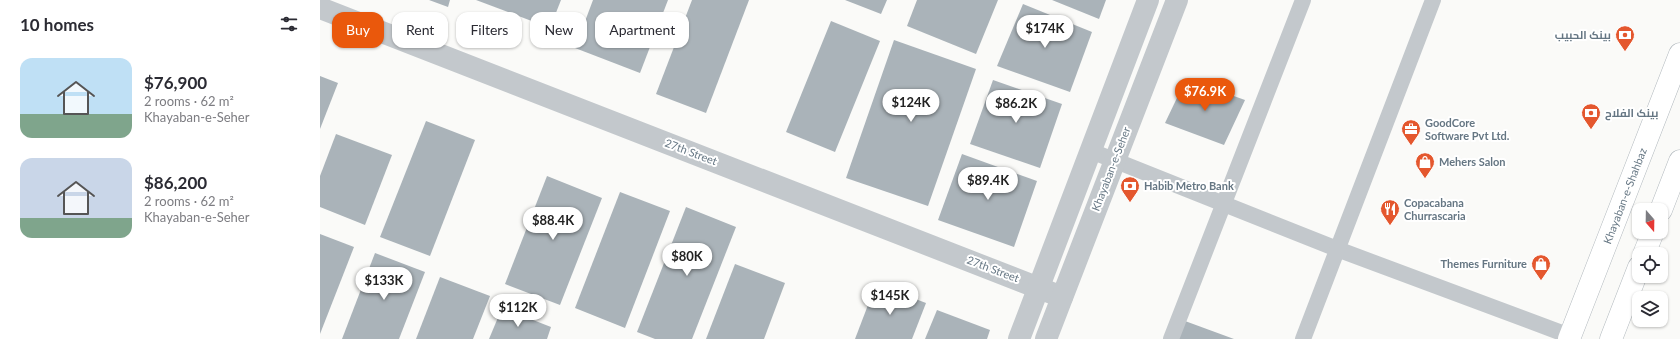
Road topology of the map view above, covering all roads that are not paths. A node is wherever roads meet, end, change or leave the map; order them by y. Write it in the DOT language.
graph roads {
  1 [pos="1148,0"];
  2 [pos="1176,0"];
  3 [pos="1303,0"];
  4 [pos="1432,0"];
  5 [pos="320,8"];
  6 [pos="1680,54"];
  7 [pos="1091,150"];
  8 [pos="1115,160"];
  9 [pos="1680,161"];
  10 [pos="1224,203"];
  11 [pos="1664,203"];
  12 [pos="1337,249"];
  13 [pos="1633,283"];
  14 [pos="1039,287"];
  15 [pos="1062,297"];
  16 [pos="1570,337"];
  17 [pos="1019,339"];
  18 [pos="1046,339"];
  19 [pos="1171,339"];
  20 [pos="1303,339"];
  21 [pos="1611,339"];
  1 -- 7 [label="street"];
  2 -- 8 [label="street, Khayaban-e-Seher"];
  3 -- 10 [label="lane"];
  4 -- 12 [label="lane"];
  5 -- 14 [label="street, 27th Street"];
  6 -- 16 [label="main road, Khayaban-e-Shahbaz"];
  7 -- 8 [label="lane"];
  7 -- 14 [label="street"];
  8 -- 10 [label="lane"];
  8 -- 15 [label="street, Khayaban-e-Seher"];
  9 -- 11 [label="main road"];
  10 -- 12 [label="lane"];
  10 -- 19 [label="lane"];
  12 -- 16 [label="lane"];
  12 -- 20 [label="lane"];
  13 -- 21 [label="main road"];
  14 -- 15 [label="street, 27th Street"];
  14 -- 17 [label="street"];
  15 -- 18 [label="street, Khayaban-e-Seher"];
}
